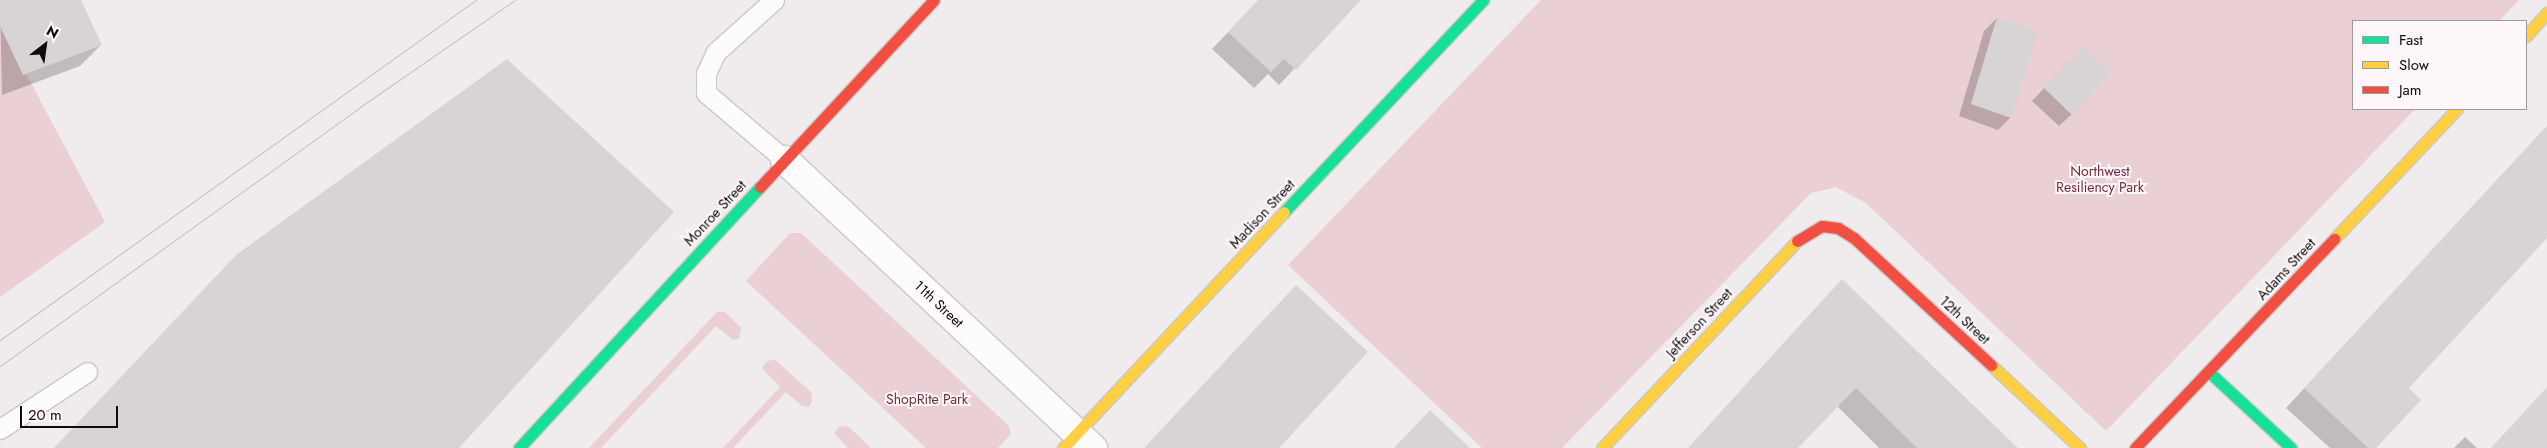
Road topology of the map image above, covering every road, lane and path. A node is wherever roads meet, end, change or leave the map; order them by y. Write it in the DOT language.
graph roads {
  1 [pos="774,0"];
  2 [pos="934,0"];
  3 [pos="1483,0"];
  4 [pos="2547,13"];
  5 [pos="2527,35"];
  6 [pos="2456,110"];
  7 [pos="785,160"];
  8 [pos="1822,226"];
  9 [pos="87,372"];
  10 [pos="2209,372"];
  11 [pos="0,429"];
  12 [pos="1077,443"];
  13 [pos="519,448"];
  14 [pos="1602,448"];
  15 [pos="2080,448"];
  16 [pos="2135,448"];
  17 [pos="2291,448"];
  1 -- 7 [label="lane"];
  2 -- 7 [label="street, Monroe Street"];
  3 -- 12 [label="street, Madison Street"];
  4 -- 5 [label="street"];
  6 -- 10 [label="street, Adams Street"];
  7 -- 12 [label="street, 11th Street"];
  7 -- 13 [label="street, Monroe Street"];
  8 -- 14 [label="street, Jefferson Street"];
  8 -- 15 [label="street, 12th Street"];
  9 -- 11 [label="lane"];
  10 -- 16 [label="street, Adams Street"];
  10 -- 17 [label="street"];
}
